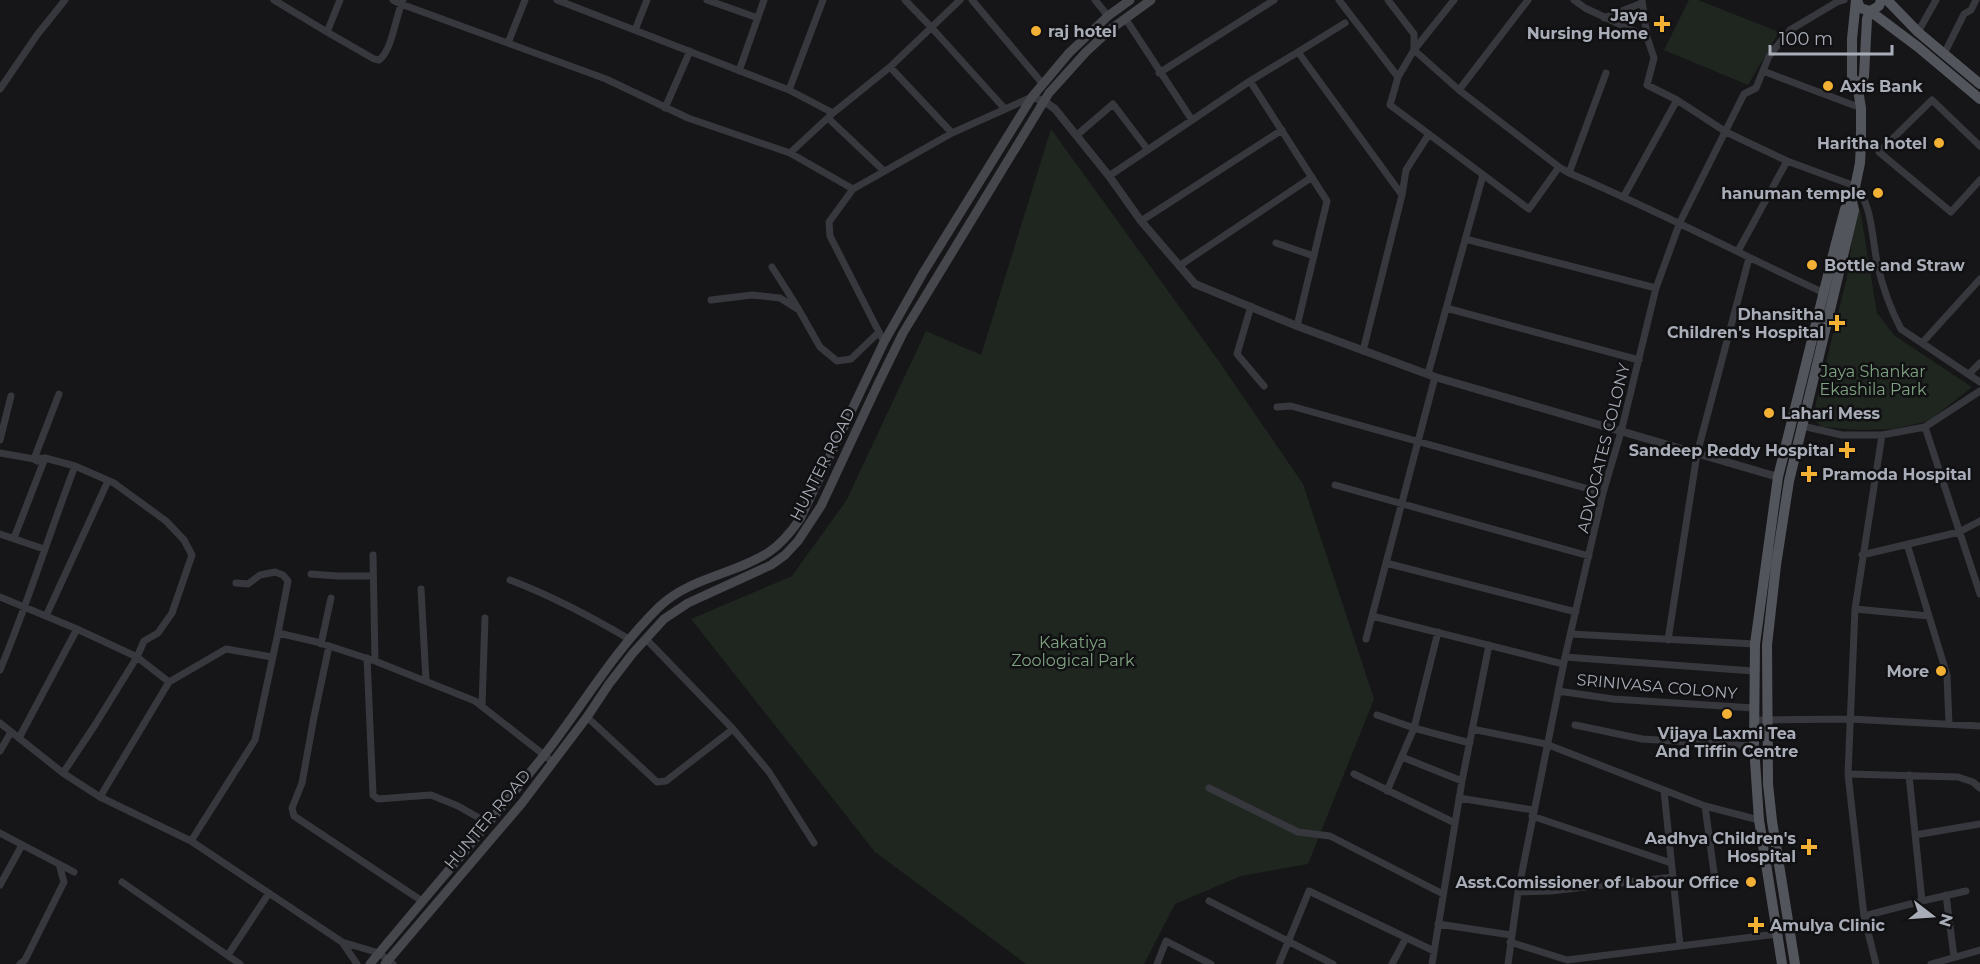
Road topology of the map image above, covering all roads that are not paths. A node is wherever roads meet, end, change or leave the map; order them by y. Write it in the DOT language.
graph roads {
  1 [pos="65,0"];
  2 [pos="274,0"];
  3 [pos="340,0"];
  4 [pos="393,0"];
  5 [pos="525,0"];
  6 [pos="557,0"];
  7 [pos="584,0"];
  8 [pos="647,0"];
  9 [pos="707,0"];
  10 [pos="764,0"];
  11 [pos="824,0"];
  12 [pos="905,0"];
  13 [pos="960,0"];
  14 [pos="972,0"];
  15 [pos="1095,0"];
  16 [pos="1130,0"];
  17 [pos="1151,0"];
  18 [pos="1274,0"];
  19 [pos="1339,0"];
  20 [pos="1454,0"];
  21 [pos="1528,0"];
  22 [pos="1574,0"];
  23 [pos="1844,0"];
  24 [pos="1857,0"];
  25 [pos="1881,0"];
  26 [pos="1936,0"];
  27 [pos="1976,0"];
  28 [pos="402,2"];
  29 [pos="1391,2"];
  30 [pos="1642,2"];
  31 [pos="1894,3"];
  32 [pos="580,9"];
  33 [pos="1870,11"];
  34 [pos="1108,16"];
  35 [pos="758,18"];
  36 [pos="1125,18"];
  37 [pos="1604,18"];
  38 [pos="1345,22"];
  39 [pos="932,27"];
  40 [pos="636,30"];
  41 [pos="327,32"];
  42 [pos="1918,32"];
  43 [pos="1647,37"];
  44 [pos="508,43"];
  45 [pos="1414,50"];
  46 [pos="690,51"];
  47 [pos="1298,52"];
  48 [pos="1944,54"];
  49 [pos="890,66"];
  50 [pos="739,71"];
  51 [pos="1763,71"];
  52 [pos="1159,73"];
  53 [pos="1606,73"];
  54 [pos="1398,76"];
  55 [pos="1250,81"];
  56 [pos="1042,83"];
  57 [pos="1980,84"];
  58 [pos="0,89"];
  59 [pos="789,90"];
  60 [pos="1459,90"];
  61 [pos="1858,90"];
  62 [pos="1032,97"];
  63 [pos="1980,99"];
  64 [pos="1677,100"];
  65 [pos="1044,101"];
  66 [pos="665,108"];
  67 [pos="1861,108"];
  68 [pos="1005,109"];
  69 [pos="830,116"];
  70 [pos="1192,120"];
  71 [pos="1282,130"];
  72 [pos="1726,132"];
  73 [pos="952,133"];
  74 [pos="1429,134"];
  75 [pos="1077,135"];
  76 [pos="1980,146"];
  77 [pos="1148,150"];
  78 [pos="790,153"];
  79 [pos="1787,161"];
  80 [pos="1559,167"];
  81 [pos="884,171"];
  82 [pos="1569,173"];
  83 [pos="1483,175"];
  84 [pos="1109,176"];
  85 [pos="1312,177"];
  86 [pos="1980,180"];
  87 [pos="1855,186"];
  88 [pos="853,189"];
  89 [pos="1402,195"];
  90 [pos="1624,196"];
  91 [pos="1852,202"];
  92 [pos="1141,221"];
  93 [pos="1680,222"];
  94 [pos="1465,239"];
  95 [pos="1276,243"];
  96 [pos="1738,251"];
  97 [pos="1314,256"];
  98 [pos="1749,258"];
  99 [pos="1179,266"];
  100 [pos="772,267"];
  101 [pos="1980,279"];
  102 [pos="1656,288"];
  103 [pos="1824,293"];
  104 [pos="711,300"];
  105 [pos="1251,306"];
  106 [pos="1446,308"];
  107 [pos="799,310"];
  108 [pos="1297,326"];
  109 [pos="879,332"];
  110 [pos="884,342"];
  111 [pos="1922,343"];
  112 [pos="1363,351"];
  113 [pos="1639,360"];
  114 [pos="1980,363"];
  115 [pos="1969,375"];
  116 [pos="1432,376"];
  117 [pos="1980,382"];
  118 [pos="1264,386"];
  119 [pos="1980,391"];
  120 [pos="59,394"];
  121 [pos="859,395"];
  122 [pos="11,396"];
  123 [pos="871,399"];
  124 [pos="1277,407"];
  125 [pos="1802,426"];
  126 [pos="1925,428"];
  127 [pos="1621,432"];
  128 [pos="1882,435"];
  129 [pos="0,440"];
  130 [pos="1419,440"];
  131 [pos="0,453"];
  132 [pos="1697,454"];
  133 [pos="45,458"];
  134 [pos="34,459"];
  135 [pos="42,466"];
  136 [pos="75,466"];
  137 [pos="1778,477"];
  138 [pos="108,481"];
  139 [pos="1335,485"];
  140 [pos="1603,493"];
  141 [pos="1402,505"];
  142 [pos="1980,521"];
  143 [pos="1959,532"];
  144 [pos="0,534"];
  145 [pos="14,538"];
  146 [pos="1907,544"];
  147 [pos="44,549"];
  148 [pos="373,555"];
  149 [pos="1862,555"];
  150 [pos="1589,556"];
  151 [pos="1386,563"];
  152 [pos="311,574"];
  153 [pos="373,576"];
  154 [pos="510,580"];
  155 [pos="236,583"];
  156 [pos="422,589"];
  157 [pos="1980,594"];
  158 [pos="0,597"];
  159 [pos="331,598"];
  160 [pos="24,607"];
  161 [pos="1855,609"];
  162 [pos="1576,612"];
  163 [pos="46,616"];
  164 [pos="1372,616"];
  165 [pos="1929,616"];
  166 [pos="485,618"];
  167 [pos="77,629"];
  168 [pos="1438,632"];
  169 [pos="278,633"];
  170 [pos="1570,634"];
  171 [pos="629,639"];
  172 [pos="646,639"];
  173 [pos="1366,639"];
  174 [pos="1668,640"];
  175 [pos="321,644"];
  176 [pos="1755,644"];
  177 [pos="1489,645"];
  178 [pos="329,646"];
  179 [pos="137,657"];
  180 [pos="272,657"];
  181 [pos="367,658"];
  182 [pos="1564,660"];
  183 [pos="375,661"];
  184 [pos="0,670"];
  185 [pos="1753,671"];
  186 [pos="426,681"];
  187 [pos="169,682"];
  188 [pos="1558,691"];
  189 [pos="482,706"];
  190 [pos="1754,708"];
  191 [pos="1377,715"];
  192 [pos="587,717"];
  193 [pos="1850,719"];
  194 [pos="1754,720"];
  195 [pos="1766,720"];
  196 [pos="0,723"];
  197 [pos="1949,724"];
  198 [pos="1575,725"];
  199 [pos="1980,726"];
  200 [pos="1414,728"];
  201 [pos="733,729"];
  202 [pos="1472,729"];
  203 [pos="11,732"];
  204 [pos="19,738"];
  205 [pos="1470,744"];
  206 [pos="1546,744"];
  207 [pos="1754,746"];
  208 [pos="0,751"];
  209 [pos="544,755"];
  210 [pos="1402,758"];
  211 [pos="553,762"];
  212 [pos="63,773"];
  213 [pos="1353,774"];
  214 [pos="1848,774"];
  215 [pos="1909,774"];
  216 [pos="1462,781"];
  217 [pos="1209,788"];
  218 [pos="1980,788"];
  219 [pos="1388,791"];
  220 [pos="1664,791"];
  221 [pos="100,797"];
  222 [pos="1460,798"];
  223 [pos="1706,806"];
  224 [pos="1533,813"];
  225 [pos="1759,820"];
  226 [pos="488,823"];
  227 [pos="1455,823"];
  228 [pos="1980,824"];
  229 [pos="0,833"];
  230 [pos="1915,835"];
  231 [pos="191,842"];
  232 [pos="814,843"];
  233 [pos="22,845"];
  234 [pos="1671,863"];
  235 [pos="59,864"];
  236 [pos="74,872"];
  237 [pos="1714,873"];
  238 [pos="1673,877"];
  239 [pos="122,882"];
  240 [pos="0,885"];
  241 [pos="1966,891"];
  242 [pos="1518,892"];
  243 [pos="269,893"];
  244 [pos="1443,894"];
  245 [pos="1946,895"];
  246 [pos="1209,901"];
  247 [pos="1922,901"];
  248 [pos="422,902"];
  249 [pos="1864,916"];
  250 [pos="1438,924"];
  251 [pos="1777,934"];
  252 [pos="1406,938"];
  253 [pos="1511,938"];
  254 [pos="1288,941"];
  255 [pos="342,942"];
  256 [pos="1680,945"];
  257 [pos="1980,950"];
  258 [pos="1434,951"];
  259 [pos="379,954"];
  260 [pos="228,956"];
  261 [pos="1954,957"];
  262 [pos="1564,962"];
  263 [pos="388,963"];
  264 [pos="20,964"];
  265 [pos="240,964"];
  266 [pos="357,964"];
  267 [pos="370,964"];
  268 [pos="1157,964"];
  269 [pos="1211,964"];
  270 [pos="1279,964"];
  271 [pos="1333,964"];
  272 [pos="1392,964"];
  273 [pos="1432,964"];
  274 [pos="1508,964"];
  275 [pos="1782,964"];
  276 [pos="1795,964"];
  277 [pos="1876,964"];
  278 [pos="1931,964"];
  1 -- 58 [label="street"];
  2 -- 41 [label="street"];
  3 -- 41 [label="street"];
  4 -- 28 [label="street"];
  5 -- 44 [label="street"];
  6 -- 32 [label="street"];
  7 -- 32 [label="street"];
  8 -- 40 [label="street"];
  9 -- 35 [label="street"];
  10 -- 35 [label="street"];
  11 -- 59 [label="street"];
  12 -- 39 [label="street"];
  13 -- 39 [label="street"];
  14 -- 56 [label="street"];
  15 -- 34 [label="street"];
  16 -- 34 [label="main road, HUNTER ROAD"];
  17 -- 36 [label="main road, HUNTER ROAD"];
  18 -- 52 [label="street"];
  19 -- 54 [label="street"];
  20 -- 45 [label="street"];
  21 -- 60 [label="street"];
  22 -- 37 [label="street"];
  23 -- 51 [label="street, ADVOCATES COLONY"];
  24 -- 33 [label="main road"];
  24 -- 61 [label="main road"];
  25 -- 33 [label="main road"];
  26 -- 42 [label="street"];
  27 -- 48 [label="street"];
  28 -- 41 [label="street"];
  28 -- 44 [label="street"];
  29 -- 45 [label="street"];
  30 -- 37 [label="street"];
  30 -- 43 [label="street"];
  31 -- 42 [label="main road"];
  32 -- 40 [label="street"];
  33 -- 61 [label="main road"];
  33 -- 63 [label="main road"];
  34 -- 56 [label="main road, HUNTER ROAD"];
  35 -- 50 [label="street"];
  36 -- 52 [label="street"];
  36 -- 65 [label="main road, HUNTER ROAD"];
  37 -- 43 [label="street"];
  38 -- 47 [label="street"];
  39 -- 49 [label="street"];
  39 -- 68 [label="street"];
  40 -- 46 [label="street"];
  42 -- 48 [label="main road"];
  43 -- 64 [label="street"];
  44 -- 66 [label="street"];
  45 -- 54 [label="street"];
  45 -- 60 [label="street"];
  46 -- 50 [label="street"];
  46 -- 66 [label="street"];
  47 -- 55 [label="street"];
  47 -- 89 [label="street"];
  48 -- 57 [label="main road"];
  49 -- 69 [label="street"];
  49 -- 73 [label="street"];
  50 -- 59 [label="street"];
  51 -- 67 [label="street"];
  51 -- 72 [label="street, ADVOCATES COLONY"];
  52 -- 70 [label="street"];
  53 -- 82 [label="street"];
  54 -- 74 [label="street"];
  55 -- 70 [label="street"];
  55 -- 71 [label="street"];
  56 -- 62 [label="main road, HUNTER ROAD"];
  59 -- 69 [label="street"];
  60 -- 80 [label="street"];
  61 -- 67 [label="main road"];
  62 -- 65 [label="street"];
  62 -- 68 [label="street"];
  62 -- 110 [label="main road, HUNTER ROAD"];
  64 -- 72 [label="street"];
  64 -- 90 [label="street"];
  65 -- 75 [label="street"];
  65 -- 123 [label="main road, HUNTER ROAD"];
  66 -- 78 [label="street"];
  67 -- 87 [label="main road"];
  68 -- 73 [label="street"];
  69 -- 78 [label="street"];
  69 -- 81 [label="street"];
  70 -- 77 [label="street"];
  71 -- 85 [label="street"];
  71 -- 92 [label="street"];
  72 -- 79 [label="street"];
  72 -- 93 [label="street, ADVOCATES COLONY"];
  73 -- 81 [label="street"];
  74 -- 83 [label="street"];
  74 -- 89 [label="street"];
  75 -- 77 [label="street"];
  75 -- 84 [label="street"];
  76 -- 86 [label="street"];
  77 -- 84 [label="street"];
  78 -- 88 [label="street"];
  79 -- 87 [label="street"];
  79 -- 96 [label="street"];
  80 -- 82 [label="street"];
  80 -- 83 [label="street"];
  81 -- 88 [label="street"];
  82 -- 90 [label="street"];
  83 -- 94 [label="street"];
  84 -- 92 [label="street"];
  85 -- 97 [label="street"];
  85 -- 99 [label="street"];
  87 -- 91 [label="main road"];
  87 -- 111 [label="street"];
  88 -- 109 [label="street"];
  89 -- 112 [label="street"];
  90 -- 93 [label="street"];
  91 -- 103 [label="main road"];
  91 -- 125 [label="main road"];
  92 -- 99 [label="street"];
  93 -- 96 [label="street"];
  93 -- 102 [label="street, ADVOCATES COLONY"];
  94 -- 102 [label="street"];
  94 -- 106 [label="street"];
  95 -- 97 [label="street"];
  96 -- 98 [label="street"];
  97 -- 108 [label="street"];
  98 -- 103 [label="street"];
  98 -- 132 [label="street"];
  99 -- 105 [label="street"];
  100 -- 107 [label="street"];
  101 -- 111 [label="street"];
  102 -- 113 [label="street, ADVOCATES COLONY"];
  103 -- 137 [label="main road"];
  104 -- 107 [label="street"];
  105 -- 108 [label="street"];
  105 -- 118 [label="street"];
  106 -- 113 [label="street"];
  106 -- 116 [label="street"];
  107 -- 109 [label="street"];
  108 -- 112 [label="street"];
  109 -- 110 [label="street"];
  110 -- 121 [label="main road, HUNTER ROAD"];
  111 -- 115 [label="street"];
  112 -- 116 [label="street"];
  113 -- 127 [label="street, ADVOCATES COLONY"];
  114 -- 115 [label="street"];
  115 -- 117 [label="street"];
  116 -- 127 [label="street"];
  116 -- 130 [label="street"];
  119 -- 126 [label="street"];
  120 -- 134 [label="street"];
  121 -- 123 [label="main road"];
  121 -- 171 [label="main road, HUNTER ROAD"];
  122 -- 129 [label="street"];
  123 -- 172 [label="main road, HUNTER ROAD"];
  124 -- 130 [label="street"];
  125 -- 128 [label="street"];
  125 -- 195 [label="main road"];
  126 -- 128 [label="street"];
  126 -- 143 [label="street"];
  127 -- 132 [label="street"];
  127 -- 140 [label="street, ADVOCATES COLONY"];
  128 -- 149 [label="street"];
  130 -- 140 [label="street"];
  130 -- 141 [label="street"];
  131 -- 134 [label="street"];
  132 -- 137 [label="street"];
  132 -- 174 [label="street"];
  133 -- 134 [label="street"];
  133 -- 135 [label="street"];
  133 -- 136 [label="street"];
  134 -- 135 [label="street"];
  135 -- 145 [label="street"];
  136 -- 138 [label="street"];
  136 -- 147 [label="street"];
  137 -- 176 [label="main road"];
  138 -- 163 [label="street"];
  138 -- 179 [label="street"];
  139 -- 141 [label="street"];
  140 -- 150 [label="street, ADVOCATES COLONY"];
  141 -- 150 [label="street"];
  141 -- 151 [label="street"];
  142 -- 143 [label="street"];
  143 -- 146 [label="street"];
  143 -- 157 [label="street"];
  144 -- 145 [label="street"];
  145 -- 147 [label="street"];
  146 -- 149 [label="street"];
  146 -- 165 [label="street"];
  147 -- 160 [label="street"];
  148 -- 153 [label="street"];
  149 -- 161 [label="street"];
  150 -- 162 [label="street, ADVOCATES COLONY"];
  151 -- 162 [label="street"];
  151 -- 164 [label="street"];
  152 -- 153 [label="street"];
  153 -- 183 [label="street"];
  154 -- 171 [label="street"];
  155 -- 169 [label="street"];
  156 -- 186 [label="street"];
  158 -- 160 [label="street"];
  159 -- 175 [label="street"];
  160 -- 163 [label="street"];
  160 -- 184 [label="street"];
  161 -- 165 [label="street"];
  161 -- 193 [label="street"];
  162 -- 170 [label="street, ADVOCATES COLONY"];
  163 -- 167 [label="street"];
  164 -- 168 [label="street"];
  164 -- 173 [label="street"];
  165 -- 197 [label="street"];
  166 -- 189 [label="street"];
  167 -- 179 [label="street"];
  167 -- 204 [label="street"];
  168 -- 177 [label="street"];
  168 -- 200 [label="street"];
  169 -- 175 [label="street"];
  169 -- 180 [label="street"];
  170 -- 174 [label="street"];
  170 -- 182 [label="street, ADVOCATES COLONY"];
  171 -- 209 [label="main road, HUNTER ROAD"];
  172 -- 192 [label="main road, HUNTER ROAD"];
  172 -- 201 [label="street"];
  174 -- 176 [label="street"];
  175 -- 178 [label="street"];
  176 -- 185 [label="main road"];
  177 -- 182 [label="street"];
  177 -- 202 [label="street"];
  178 -- 181 [label="street"];
  178 -- 248 [label="street"];
  179 -- 187 [label="street"];
  179 -- 212 [label="street"];
  180 -- 187 [label="street"];
  180 -- 231 [label="street"];
  181 -- 183 [label="street"];
  181 -- 226 [label="street"];
  182 -- 185 [label="street"];
  182 -- 188 [label="street, ADVOCATES COLONY"];
  183 -- 186 [label="street"];
  185 -- 190 [label="main road"];
  186 -- 189 [label="street"];
  187 -- 221 [label="street"];
  188 -- 190 [label="street, SRINIVASA COLONY"];
  188 -- 206 [label="street, ADVOCATES COLONY"];
  189 -- 209 [label="street"];
  190 -- 194 [label="main road"];
  191 -- 200 [label="street"];
  192 -- 201 [label="street"];
  192 -- 211 [label="main road, HUNTER ROAD"];
  193 -- 195 [label="street"];
  193 -- 197 [label="street"];
  193 -- 214 [label="street"];
  194 -- 195 [label="street"];
  194 -- 207 [label="main road"];
  195 -- 276 [label="main road"];
  196 -- 203 [label="street"];
  197 -- 199 [label="street"];
  198 -- 207 [label="street"];
  200 -- 205 [label="street"];
  200 -- 210 [label="street"];
  201 -- 232 [label="street"];
  202 -- 205 [label="street"];
  202 -- 206 [label="street"];
  203 -- 204 [label="street"];
  203 -- 208 [label="street"];
  204 -- 212 [label="street"];
  205 -- 216 [label="street"];
  206 -- 220 [label="street"];
  206 -- 224 [label="street, ADVOCATES COLONY"];
  207 -- 225 [label="main road"];
  209 -- 211 [label="street"];
  209 -- 226 [label="main road, HUNTER ROAD"];
  210 -- 216 [label="street"];
  210 -- 219 [label="street"];
  211 -- 263 [label="main road, HUNTER ROAD"];
  212 -- 221 [label="street"];
  213 -- 219 [label="street"];
  214 -- 215 [label="street"];
  214 -- 249 [label="street"];
  215 -- 218 [label="street"];
  215 -- 230 [label="street"];
  216 -- 222 [label="street"];
  217 -- 244 [label="street"];
  219 -- 227 [label="street"];
  220 -- 223 [label="street"];
  220 -- 234 [label="street"];
  221 -- 231 [label="street"];
  222 -- 224 [label="street"];
  222 -- 227 [label="street"];
  223 -- 225 [label="street"];
  223 -- 237 [label="street"];
  224 -- 234 [label="street"];
  224 -- 242 [label="street, ADVOCATES COLONY"];
  225 -- 251 [label="main road"];
  226 -- 248 [label="main road, HUNTER ROAD"];
  227 -- 244 [label="street"];
  228 -- 230 [label="street"];
  229 -- 233 [label="street"];
  230 -- 247 [label="street"];
  231 -- 243 [label="street"];
  233 -- 235 [label="street"];
  233 -- 240 [label="street"];
  234 -- 238 [label="street"];
  235 -- 236 [label="street"];
  235 -- 264 [label="street"];
  238 -- 242 [label="street"];
  238 -- 256 [label="street"];
  239 -- 260 [label="street"];
  241 -- 245 [label="street"];
  242 -- 253 [label="street, ADVOCATES COLONY"];
  243 -- 255 [label="street"];
  243 -- 260 [label="street"];
  244 -- 250 [label="street"];
  245 -- 247 [label="street"];
  245 -- 261 [label="street"];
  246 -- 254 [label="street"];
  247 -- 249 [label="street"];
  248 -- 259 [label="main road, HUNTER ROAD"];
  249 -- 277 [label="street"];
  250 -- 253 [label="street"];
  250 -- 258 [label="street"];
  251 -- 256 [label="street"];
  251 -- 275 [label="main road"];
  252 -- 254 [label="street"];
  252 -- 258 [label="street"];
  252 -- 272 [label="street"];
  253 -- 262 [label="street"];
  253 -- 274 [label="street, ADVOCATES COLONY"];
  254 -- 270 [label="street"];
  254 -- 271 [label="street"];
  255 -- 259 [label="street"];
  255 -- 266 [label="street"];
  256 -- 262 [label="street"];
  257 -- 261 [label="street"];
  258 -- 273 [label="street"];
  259 -- 263 [label="street"];
  259 -- 267 [label="main road, HUNTER ROAD"];
  260 -- 265 [label="street"];
  261 -- 278 [label="street"];
  268 -- 269 [label="street"];
}
